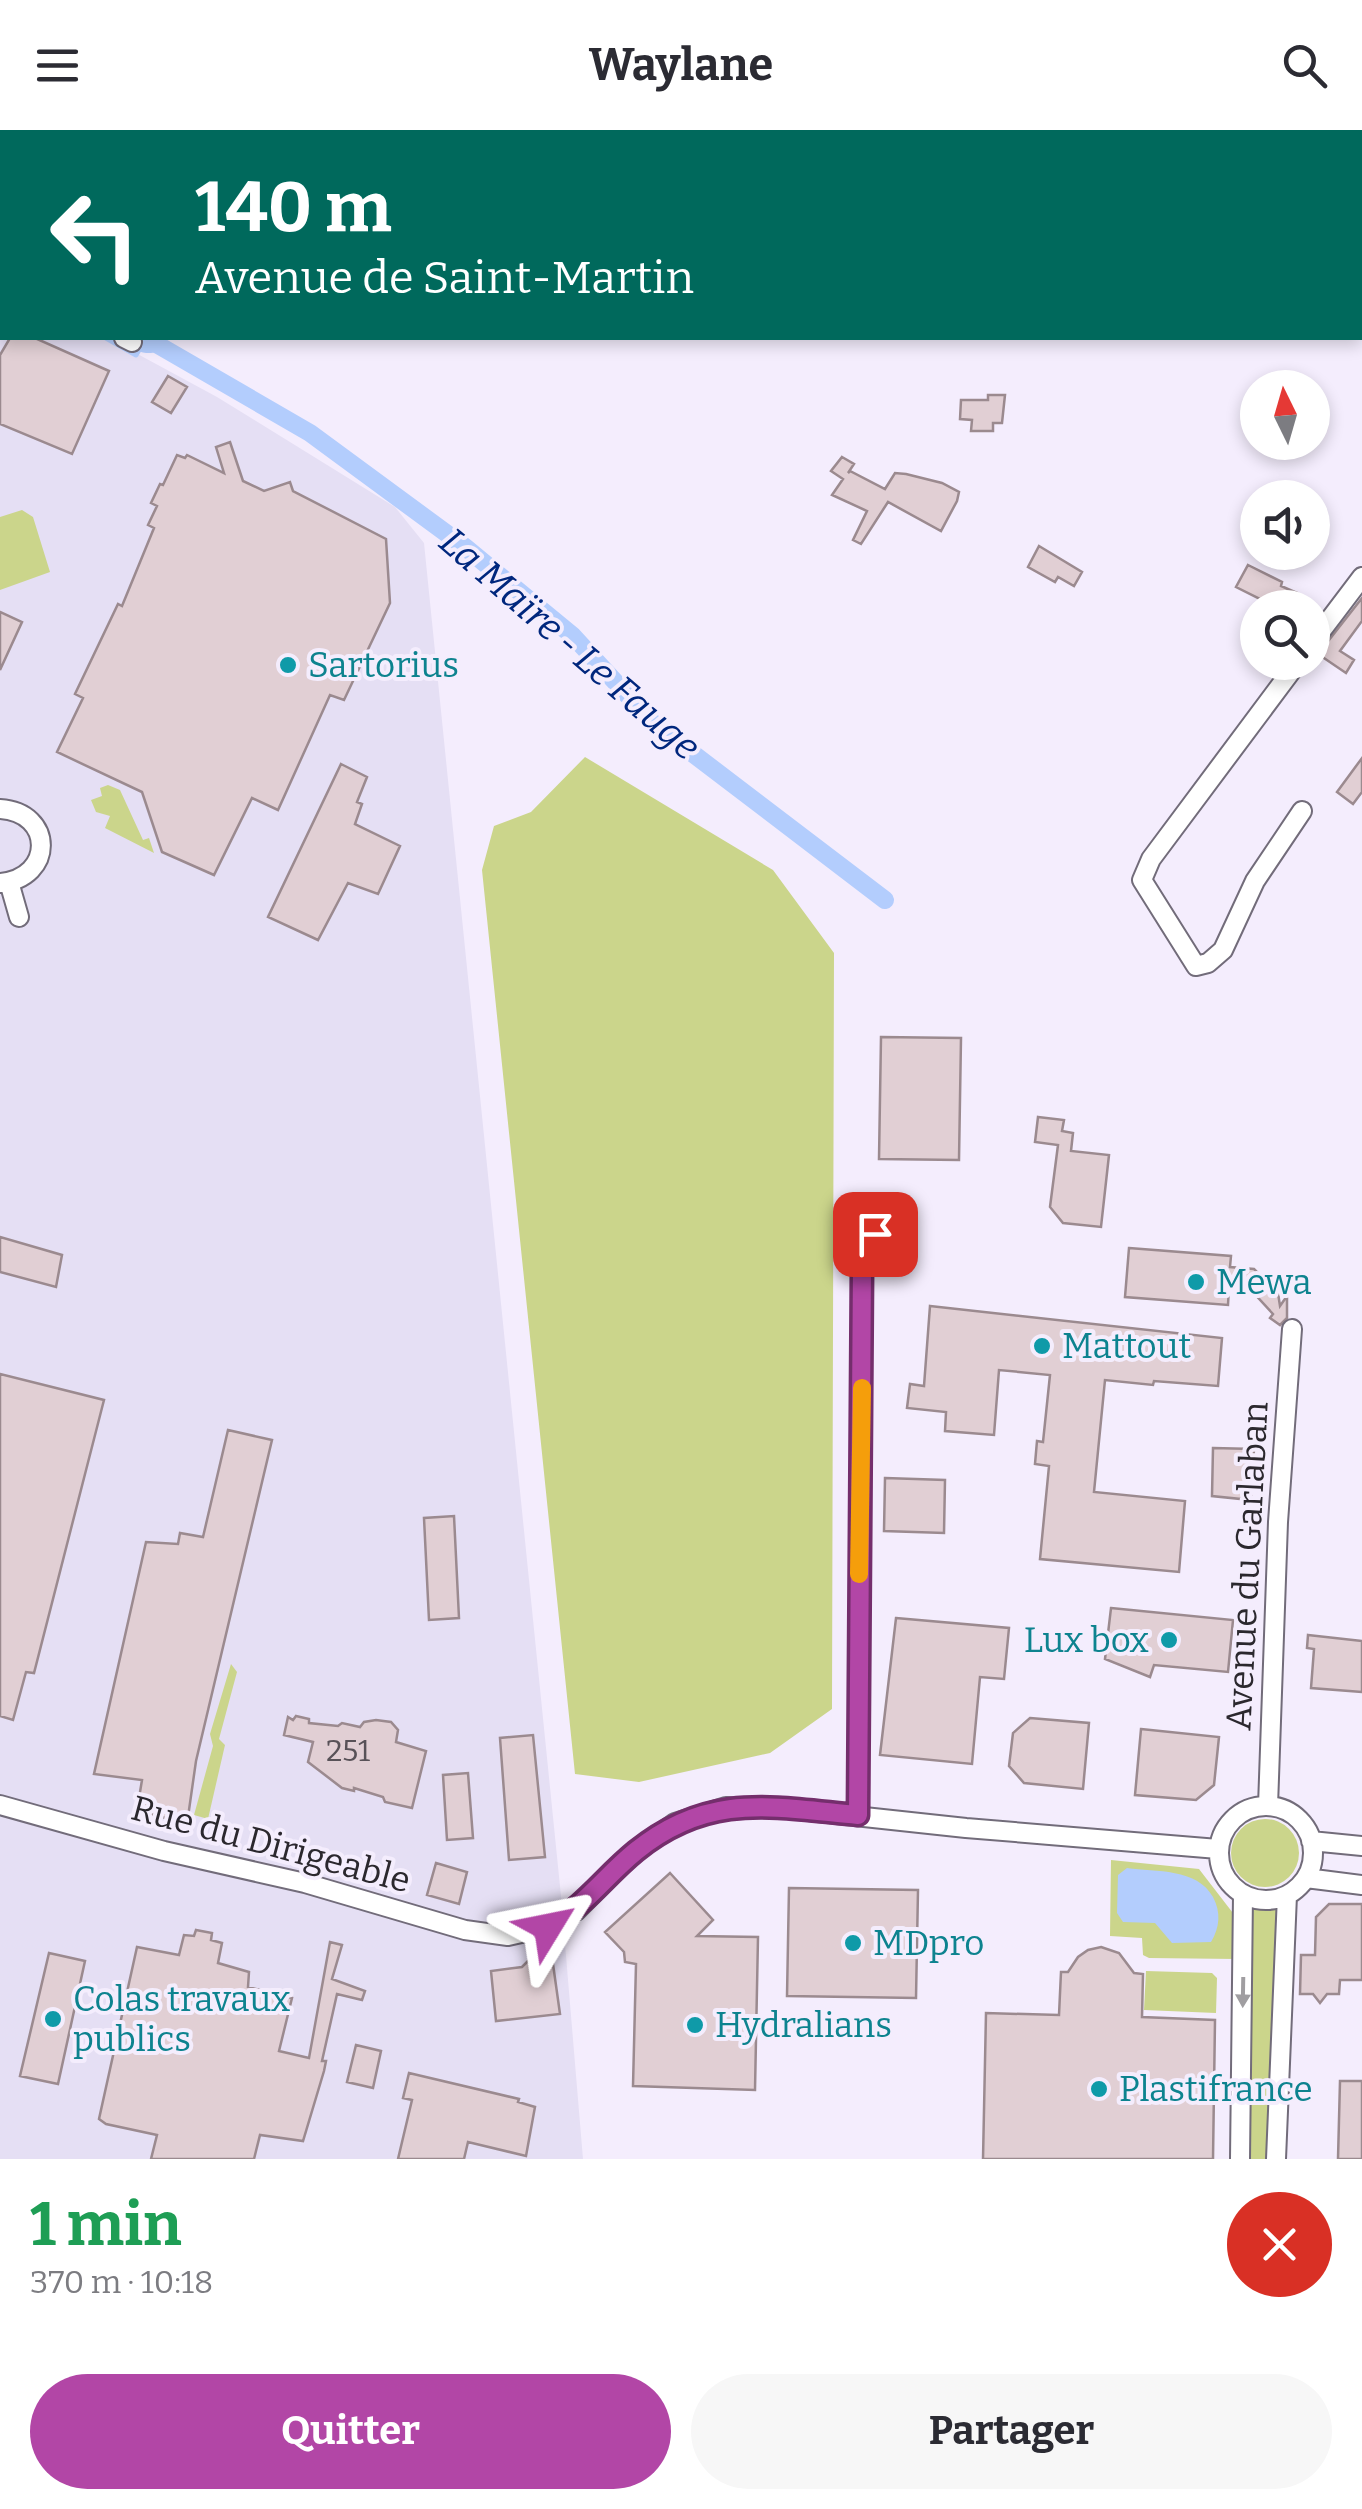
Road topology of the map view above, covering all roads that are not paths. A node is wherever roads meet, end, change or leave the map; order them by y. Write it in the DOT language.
graph roads {
  1 [pos="1362,577"];
  2 [pos="1330,620"];
  3 [pos="1285,680"];
  4 [pos="0,810"];
  5 [pos="1302,811"];
  6 [pos="4,883"];
  7 [pos="19,917"];
  8 [pos="875,1234"];
  9 [pos="1292,1329"];
  10 [pos="0,1805"];
  11 [pos="1268,1806"];
  12 [pos="858,1815"];
  13 [pos="1312,1841"];
  14 [pos="1362,1846"];
  15 [pos="1218,1848"];
  16 [pos="1306,1878"];
  17 [pos="1362,1885"];
  18 [pos="1243,1894"];
  19 [pos="1287,1895"];
  20 [pos="1240,2159"];
  21 [pos="1276,2159"];
  1 -- 2 [label="street"];
  3 -- 5 [label="street"];
  4 -- 6 [label="street"];
  6 -- 7 [label="street"];
  8 -- 12 [label="street"];
  9 -- 11 [label="street, Avenue du Garlaban"];
  10 -- 12 [label="street, Rue du Dirigeable"];
  11 -- 13 [label="street"];
  11 -- 15 [label="street"];
  12 -- 15 [label="street"];
  13 -- 14 [label="street"];
  13 -- 16 [label="street"];
  15 -- 18 [label="street"];
  16 -- 17 [label="street"];
  16 -- 19 [label="street"];
  18 -- 19 [label="street"];
  18 -- 20 [label="street, one-way"];
  19 -- 21 [label="street"];
}
